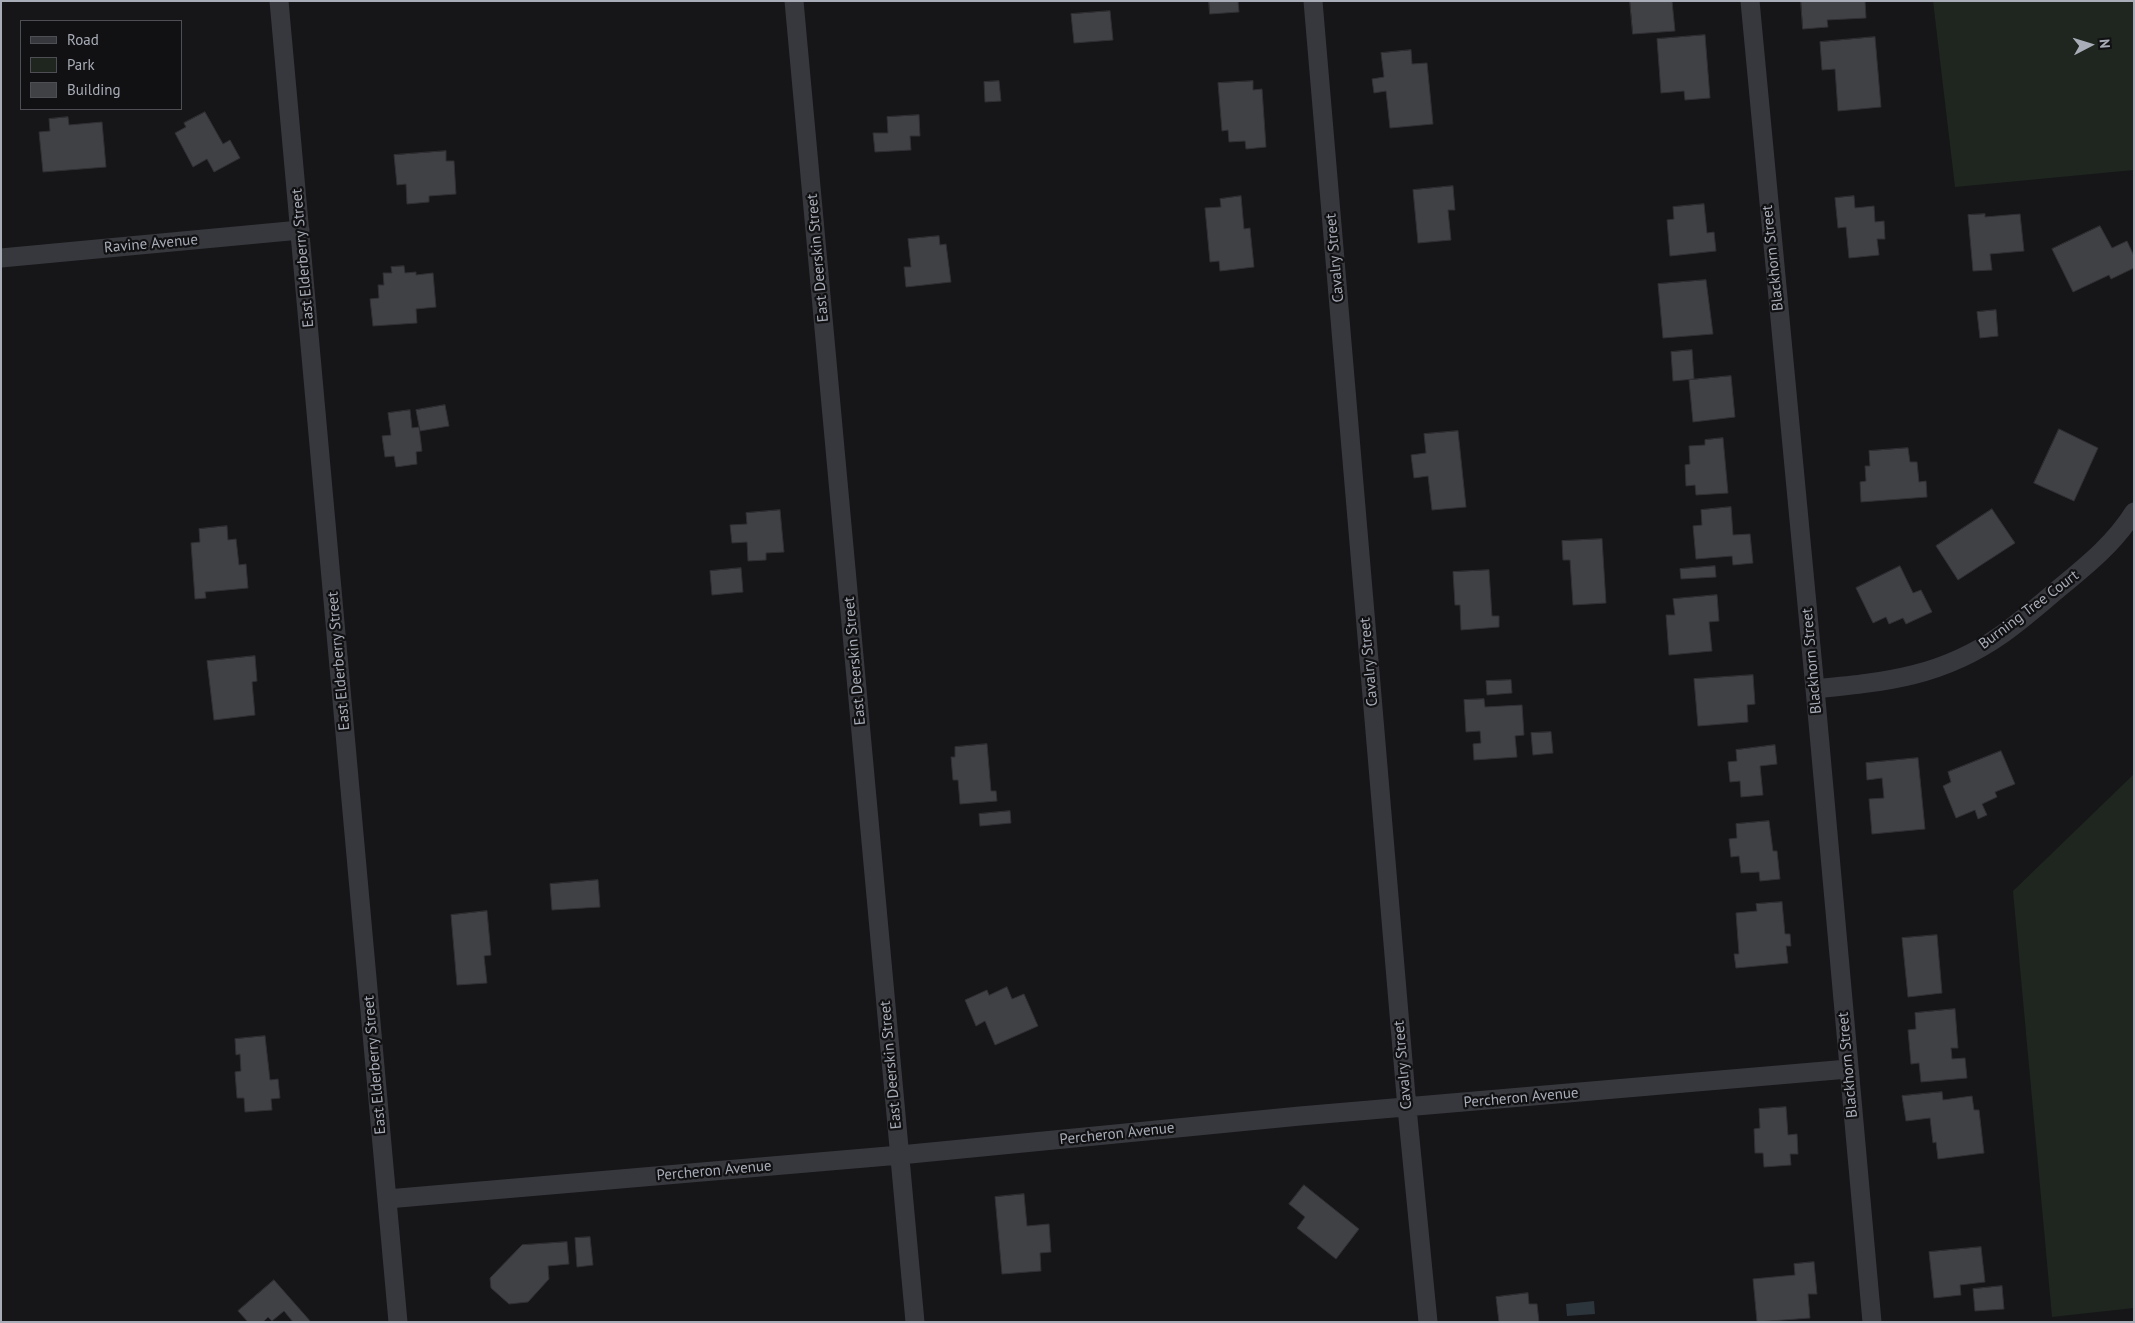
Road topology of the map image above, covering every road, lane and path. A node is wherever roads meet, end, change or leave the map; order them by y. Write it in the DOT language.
graph roads {
  1 [pos="279,1"];
  2 [pos="794,1"];
  3 [pos="1313,1"];
  4 [pos="1750,1"];
  5 [pos="300,230"];
  6 [pos="1,258"];
  7 [pos="2134,512"];
  8 [pos="1815,689"];
  9 [pos="1848,1069"];
  10 [pos="1407,1108"];
  11 [pos="900,1155"];
  12 [pos="387,1199"];
  13 [pos="398,1322"];
  14 [pos="915,1322"];
  15 [pos="1428,1322"];
  16 [pos="1872,1322"];
  1 -- 5 [label="street, East Elderberry Street"];
  2 -- 11 [label="street, East Deerskin Street"];
  3 -- 10 [label="street, Cavalry Street"];
  4 -- 8 [label="street, Blackhorn Street"];
  5 -- 6 [label="street, Ravine Avenue"];
  5 -- 12 [label="street, East Elderberry Street"];
  7 -- 8 [label="street, Burning Tree Court"];
  8 -- 9 [label="street, Blackhorn Street"];
  9 -- 10 [label="street, Percheron Avenue"];
  9 -- 16 [label="street, Blackhorn Street"];
  10 -- 11 [label="street, Percheron Avenue"];
  10 -- 15 [label="street, Cavalry Street"];
  11 -- 12 [label="street, Percheron Avenue"];
  11 -- 14 [label="street, East Deerskin Street"];
  12 -- 13 [label="street, East Elderberry Street"];
}
